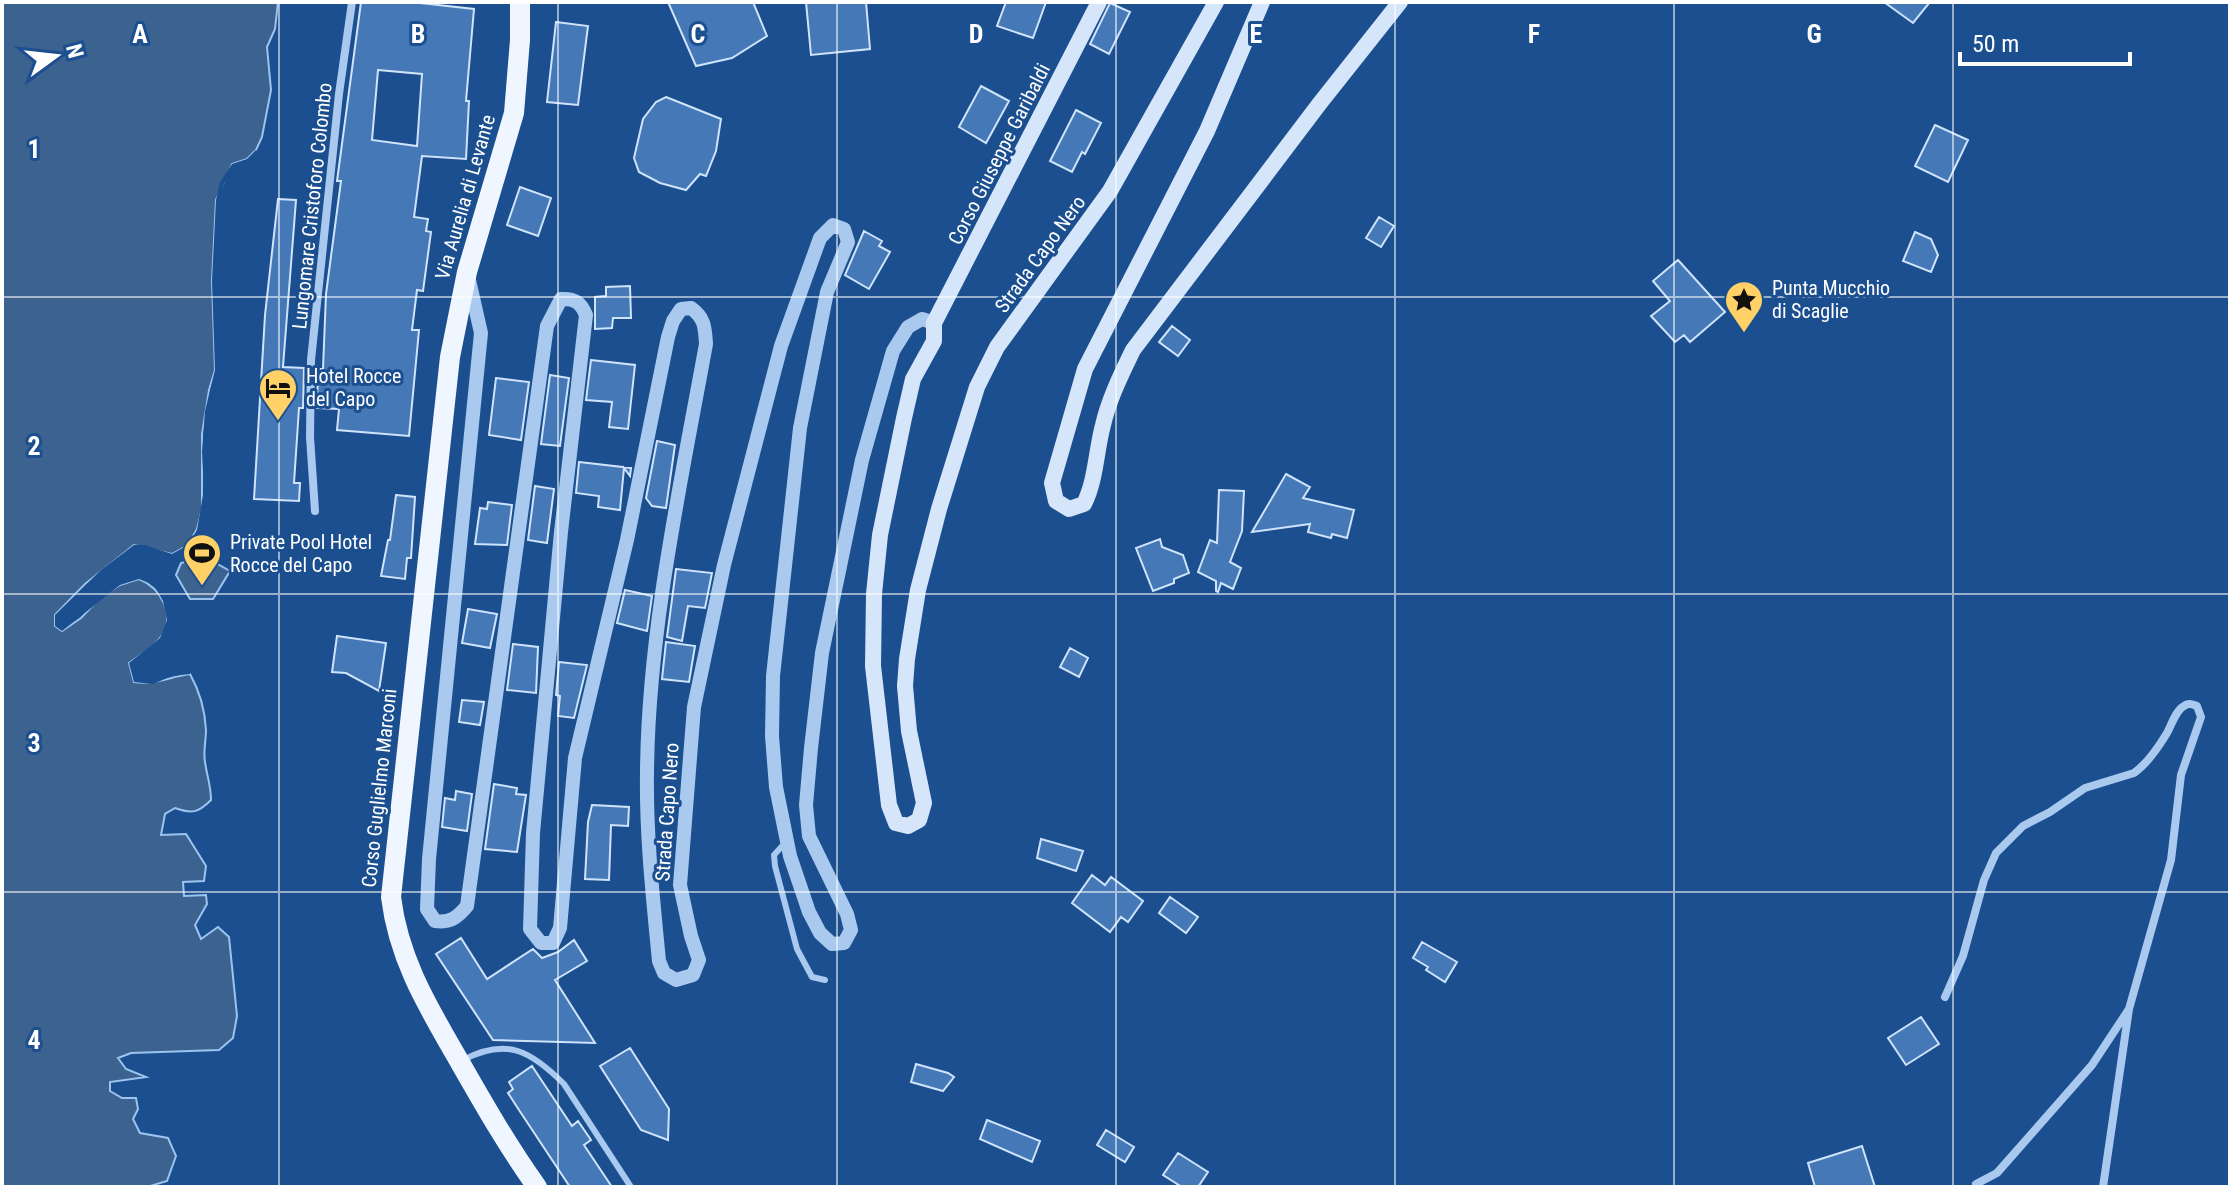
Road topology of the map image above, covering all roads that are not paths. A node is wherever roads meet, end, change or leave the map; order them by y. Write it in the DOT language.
graph roads {
  1 [pos="352,2"];
  2 [pos="520,2"];
  3 [pos="1099,2"];
  4 [pos="1216,2"];
  5 [pos="1262,2"];
  6 [pos="1400,2"];
  7 [pos="467,272"];
  8 [pos="934,323"];
  9 [pos="450,357"];
  10 [pos="315,511"];
  11 [pos="787,842"];
  12 [pos="825,980"];
  13 [pos="1945,997"];
  14 [pos="2129,1009"];
  15 [pos="460,1062"];
  16 [pos="1976,1184"];
  17 [pos="537,1187"];
  18 [pos="631,1187"];
  19 [pos="2103,1187"];
  1 -- 10 [label="street, Lungomare Cristoforo Colombo"];
  2 -- 7 [label="main road, Via Aurelia di Levante"];
  3 -- 8 [label="main road, Corso Giuseppe Garibaldi"];
  4 -- 8 [label="main road, Strada Capo Nero"];
  5 -- 6 [label="main road"];
  7 -- 9 [label="main road, Via Aurelia di Levante"];
  7 -- 11 [label="street, Strada Capo Nero"];
  8 -- 11 [label="street, Strada Capo Nero"];
  9 -- 15 [label="main road, Corso Guglielmo Marconi"];
  11 -- 12 [label="lane"];
  13 -- 14 [label="street"];
  14 -- 16 [label="street"];
  14 -- 19 [label="street"];
  15 -- 17 [label="main road, Corso Guglielmo Marconi"];
  15 -- 18 [label="lane"];
}
